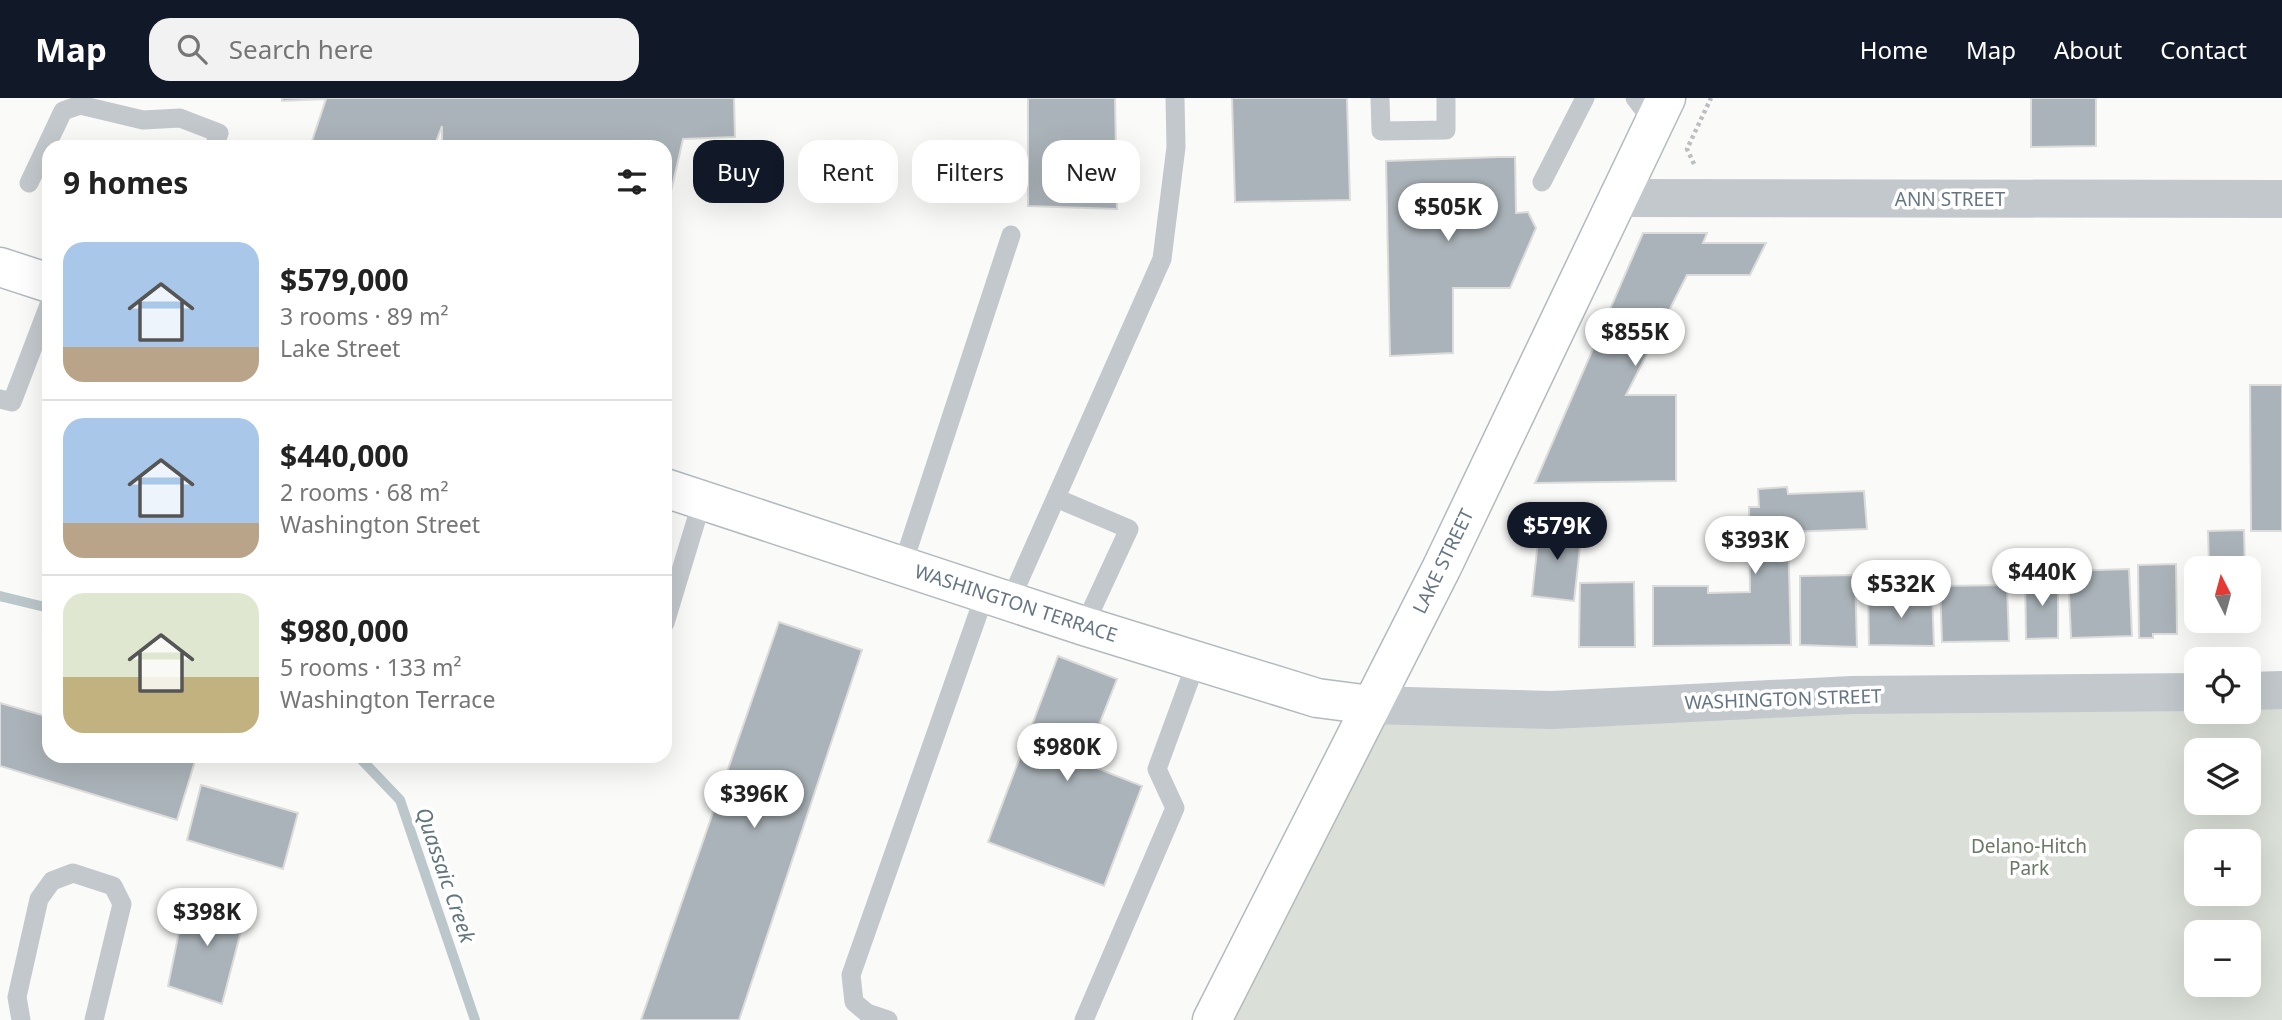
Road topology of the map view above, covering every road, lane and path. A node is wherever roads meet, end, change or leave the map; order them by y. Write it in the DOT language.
graph roads {
  1 [pos="1175,98"];
  2 [pos="1380,98"];
  3 [pos="1446,98"];
  4 [pos="1585,98"];
  5 [pos="1651,106"];
  6 [pos="49,140"];
  7 [pos="216,140"];
  8 [pos="42,155"];
  9 [pos="1542,182"];
  10 [pos="29,183"];
  11 [pos="1618,198"];
  12 [pos="2282,199"];
  13 [pos="1011,235"];
  14 [pos="0,267"];
  15 [pos="42,281"];
  16 [pos="42,323"];
  17 [pos="0,399"];
  18 [pos="672,490"];
  19 [pos="1056,498"];
  20 [pos="702,500"];
  21 [pos="902,567"];
  22 [pos="997,597"];
  23 [pos="672,600"];
  24 [pos="1084,626"];
  25 [pos="1197,660"];
  26 [pos="2282,690"];
  27 [pos="2261,691"];
  28 [pos="2184,692"];
  29 [pos="1371,705"];
  30 [pos="22,1020"];
  31 [pos="94,1020"];
  32 [pos="888,1020"];
  33 [pos="1084,1020"];
  34 [pos="1212,1020"];
  1 -- 19 [label="lane"];
  2 -- 3 [label="lane"];
  4 -- 9 [label="lane"];
  5 -- 11 [label="main road, LAKE STREET"];
  6 -- 7 [label="lane"];
  8 -- 10 [label="lane"];
  11 -- 12 [label="street, ANN STREET"];
  11 -- 29 [label="main road, LAKE STREET"];
  13 -- 21 [label="lane"];
  14 -- 15 [label="main road"];
  16 -- 17 [label="lane"];
  18 -- 20 [label="main road, WASHINGTON TERRACE"];
  19 -- 22 [label="lane"];
  19 -- 24 [label="lane"];
  20 -- 21 [label="main road, WASHINGTON TERRACE"];
  20 -- 23 [label="lane"];
  21 -- 22 [label="main road, WASHINGTON TERRACE"];
  22 -- 24 [label="main road, WASHINGTON TERRACE"];
  22 -- 32 [label="lane"];
  24 -- 25 [label="main road, WASHINGTON TERRACE"];
  25 -- 29 [label="main road, WASHINGTON TERRACE"];
  25 -- 33 [label="lane"];
  26 -- 27 [label="street"];
  28 -- 29 [label="street, WASHINGTON STREET"];
  29 -- 34 [label="main road, LAKE STREET"];
  30 -- 31 [label="lane"];
}
